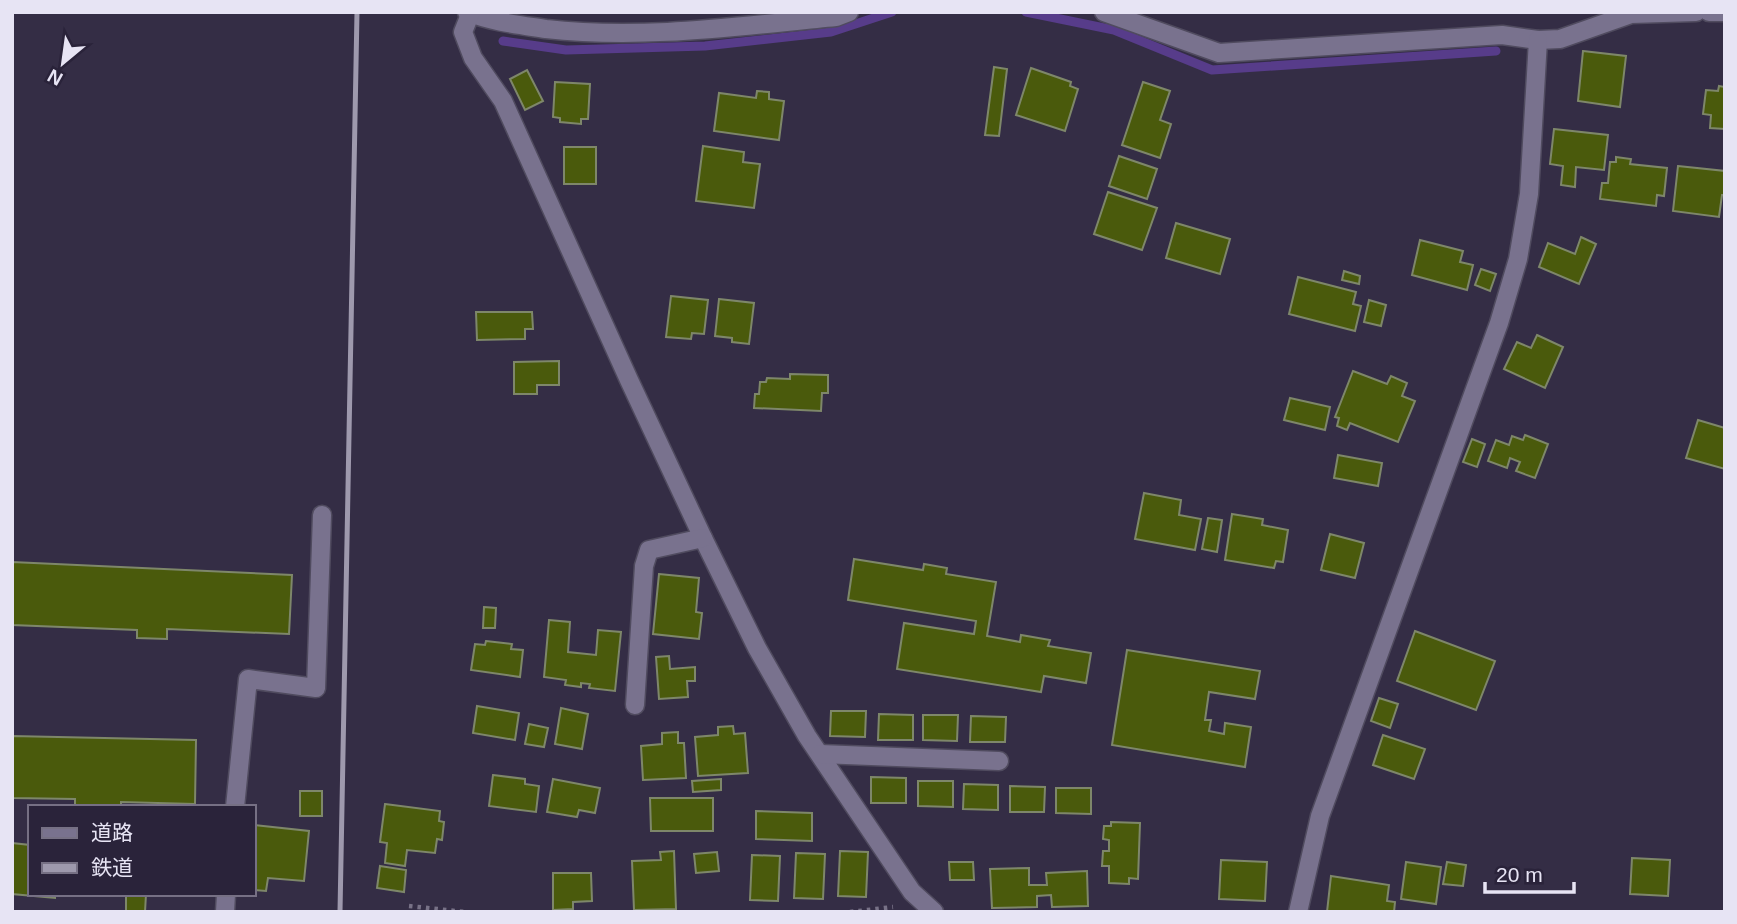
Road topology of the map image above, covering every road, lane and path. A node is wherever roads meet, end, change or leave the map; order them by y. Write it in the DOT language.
graph roads {
  1 [pos="849,12"];
  2 [pos="1104,12"];
  3 [pos="1696,12"];
  4 [pos="1709,12"];
  5 [pos="1725,12"];
  6 [pos="469,13"];
  7 [pos="1538,40"];
  8 [pos="322,515"];
  9 [pos="703,538"];
  10 [pos="635,705"];
  11 [pos="820,754"];
  12 [pos="999,761"];
  13 [pos="235,805"];
  14 [pos="912,892"];
  15 [pos="409,906"];
  16 [pos="465,912"];
  17 [pos="850,912"];
  18 [pos="934,912"];
  19 [pos="1298,912"];
  1 -- 6 [label="street"];
  2 -- 7 [label="street"];
  3 -- 7 [label="street"];
  4 -- 5 [label="street"];
  6 -- 9 [label="street"];
  7 -- 19 [label="street"];
  8 -- 13 [label="street"];
  9 -- 10 [label="street"];
  9 -- 11 [label="street"];
  11 -- 12 [label="street"];
  11 -- 14 [label="street"];
  14 -- 17 [label="path"];
  14 -- 18 [label="street"];
  15 -- 16 [label="path"];
}
